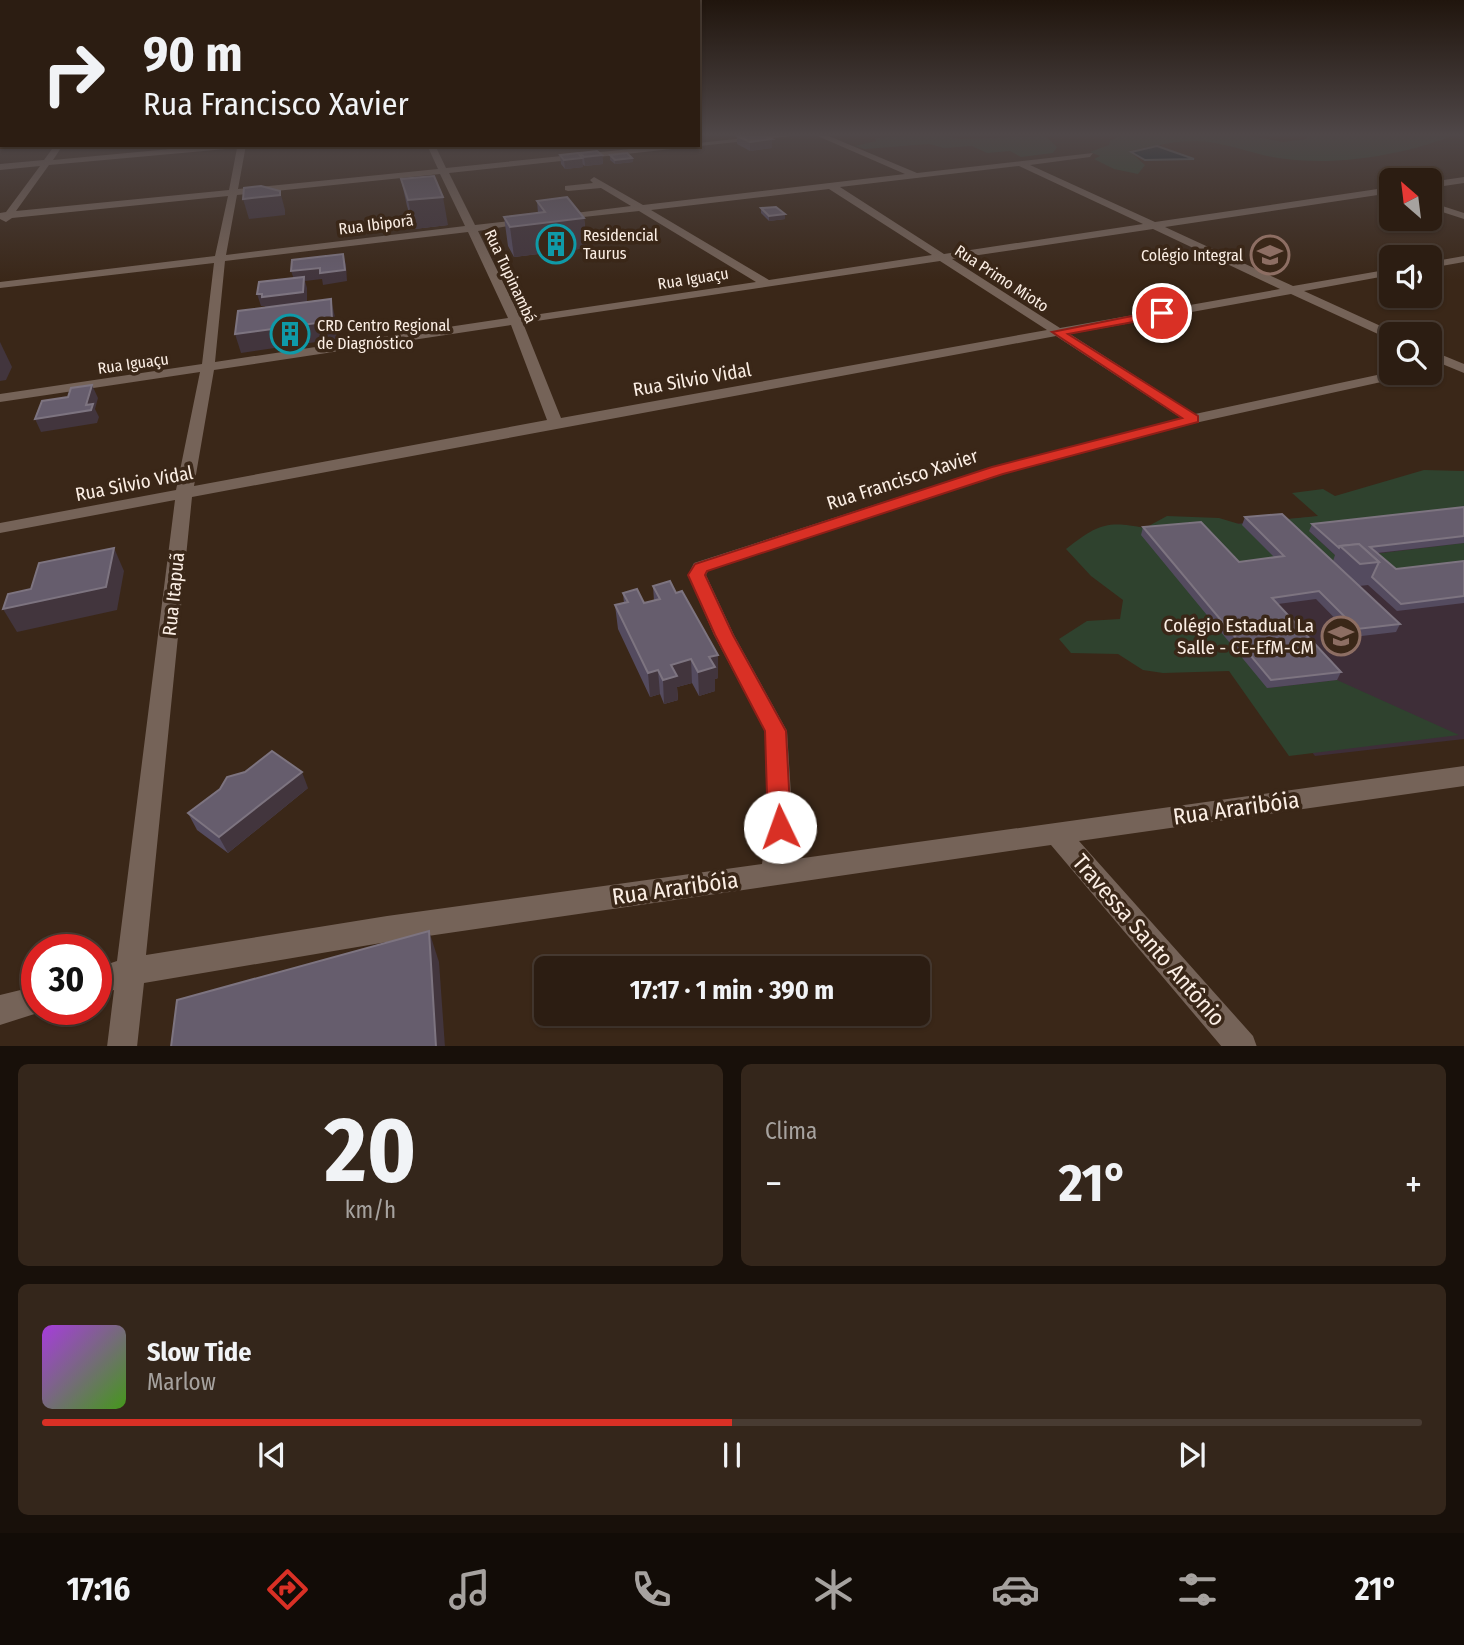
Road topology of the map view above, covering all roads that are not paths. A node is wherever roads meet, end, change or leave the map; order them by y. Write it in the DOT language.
graph roads {
  1 [pos="31,183"];
  2 [pos="233,183"];
  3 [pos="329,183"];
  4 [pos="449,183"];
  5 [pos="854,183"];
  6 [pos="1061,183"];
  7 [pos="830,186"];
  8 [pos="568,188"];
  9 [pos="231,193"];
  10 [pos="1379,193"];
  11 [pos="640,208"];
  12 [pos="1442,209"];
  13 [pos="5,215"];
  14 [pos="1464,216"];
  15 [pos="550,219"];
  16 [pos="537,221"];
  17 [pos="1154,226"];
  18 [pos="0,228"];
  19 [pos="472,228"];
  20 [pos="942,258"];
  21 [pos="220,259"];
  22 [pos="1464,259"];
  23 [pos="1442,263"];
  24 [pos="1379,274"];
  25 [pos="766,283"];
  26 [pos="0,285"];
  27 [pos="1292,290"];
  28 [pos="516,321"];
  29 [pos="1379,330"];
  30 [pos="1058,332"];
  31 [pos="1442,359"];
  32 [pos="1464,360"];
  33 [pos="1450,363"];
  34 [pos="1442,365"];
  35 [pos="208,368"];
  36 [pos="1464,369"];
  37 [pos="1379,378"];
  38 [pos="0,398"];
  39 [pos="1193,419"];
  40 [pos="556,423"];
  41 [pos="184,493"];
  42 [pos="0,528"];
  43 [pos="1464,776"];
  44 [pos="1057,834"];
  45 [pos="774,874"];
  46 [pos="131,971"];
  47 [pos="112,977"];
  48 [pos="21,1004"];
  49 [pos="0,1010"];
  50 [pos="122,1046"];
  51 [pos="1242,1046"];
  1 -- 13 [label="street"];
  2 -- 9 [label="street, Rua Itapuã"];
  3 -- 9 [label="street"];
  4 -- 19 [label="street, Rua Tupinambá"];
  5 -- 7 [label="street"];
  6 -- 17 [label="street"];
  7 -- 11 [label="street"];
  7 -- 20 [label="street, Rua Primo Mioto"];
  8 -- 11 [label="street"];
  9 -- 13 [label="street"];
  9 -- 21 [label="street, Rua Itapuã"];
  10 -- 17 [label="street, Rua Iguaçu"];
  11 -- 15 [label="street"];
  11 -- 25 [label="street"];
  12 -- 14 [label="street"];
  13 -- 18 [label="street"];
  16 -- 19 [label="street, Rua Ibiporã"];
  17 -- 20 [label="street, Rua Iguaçu"];
  17 -- 27 [label="street"];
  19 -- 21 [label="street, Rua Ibiporã"];
  19 -- 28 [label="street, Rua Tupinambá"];
  20 -- 25 [label="street, Rua Iguaçu"];
  20 -- 30 [label="street, Rua Primo Mioto"];
  21 -- 26 [label="street, Rua Ibiporã"];
  21 -- 35 [label="street, Rua Itapuã"];
  22 -- 23 [label="street"];
  24 -- 27 [label="street, Rua Silvio Vidal"];
  25 -- 28 [label="street, Rua Iguaçu"];
  27 -- 29 [label="street"];
  27 -- 30 [label="street, Rua Silvio Vidal"];
  28 -- 35 [label="street, Rua Iguaçu"];
  28 -- 40 [label="street, Rua Tupinambá"];
  30 -- 39 [label="street, Rua Primo Mioto"];
  30 -- 40 [label="street, Rua Silvio Vidal"];
  31 -- 33 [label="street"];
  32 -- 33 [label="street"];
  33 -- 34 [label="street"];
  33 -- 36 [label="street"];
  35 -- 38 [label="street, Rua Iguaçu"];
  35 -- 41 [label="street, Rua Itapuã"];
  37 -- 39 [label="street, Rua Francisco Xavier"];
  39 -- 45 [label="street, Rua Francisco Xavier"];
  40 -- 41 [label="street, Rua Silvio Vidal"];
  41 -- 42 [label="street, Rua Silvio Vidal"];
  41 -- 46 [label="street, Rua Itapuã"];
  43 -- 44 [label="street, Rua Araribóia"];
  44 -- 45 [label="street, Rua Araribóia"];
  44 -- 51 [label="street, Travessa Santo Antônio"];
  45 -- 46 [label="street, Rua Araribóia"];
  46 -- 47 [label="street, Rua Araribóia"];
  46 -- 50 [label="street, Rua Itapuã"];
  48 -- 49 [label="street"];
}
